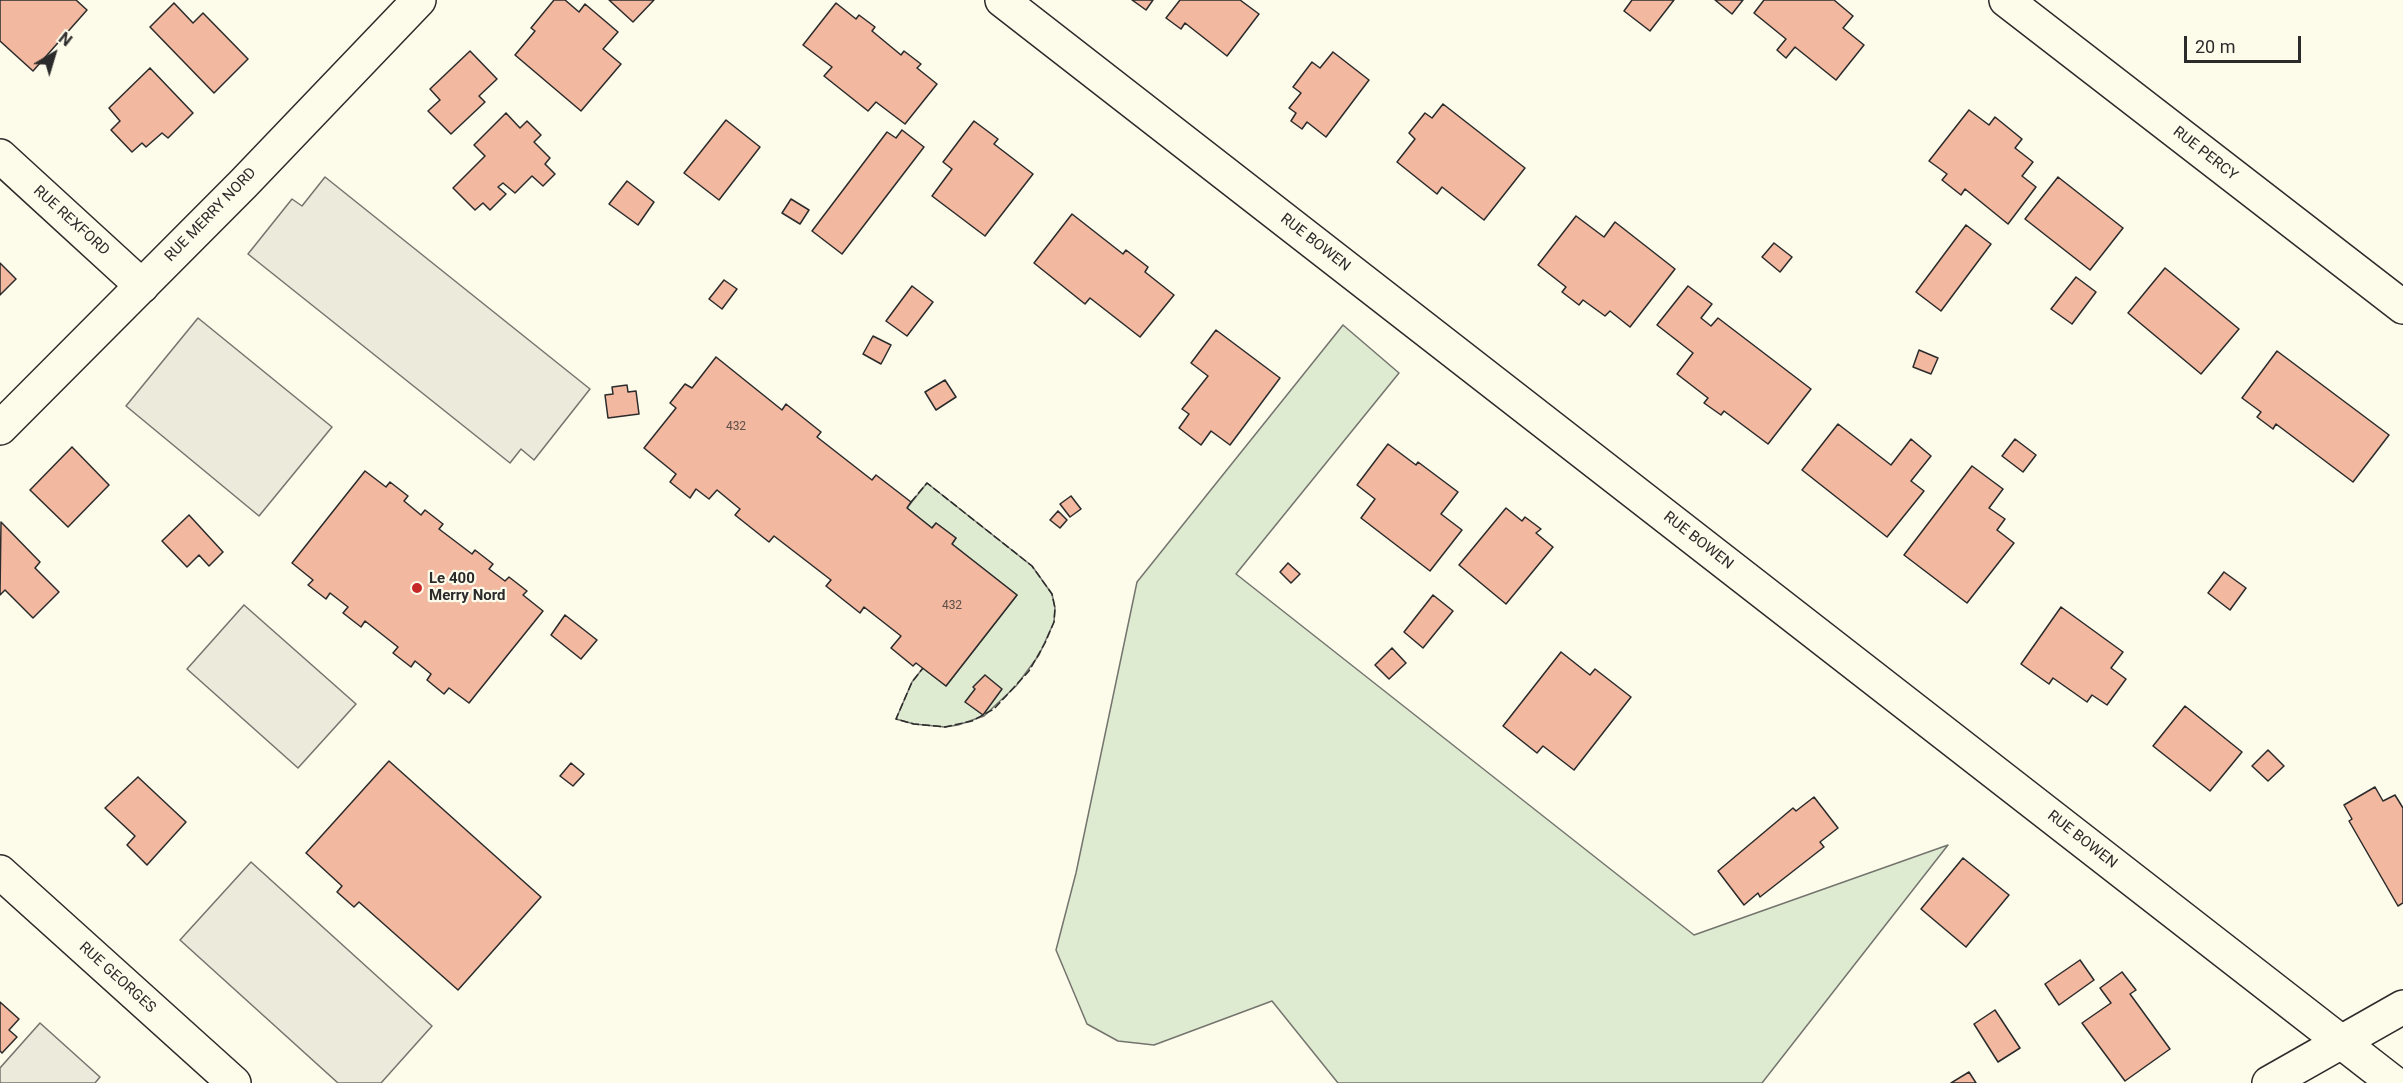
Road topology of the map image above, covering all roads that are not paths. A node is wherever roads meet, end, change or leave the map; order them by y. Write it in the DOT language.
graph roads {
  1 [pos="419,0"];
  2 [pos="1002,0"];
  3 [pos="2006,0"];
  4 [pos="0,156"];
  5 [pos="142,286"];
  6 [pos="2403,307"];
  7 [pos="0,428"];
  8 [pos="0,872"];
  9 [pos="2403,1007"];
  10 [pos="2341,1042"];
  11 [pos="234,1083"];
  12 [pos="2269,1083"];
  13 [pos="2394,1083"];
  1 -- 5 [label="street, RUE MERRY NORD"];
  2 -- 10 [label="street, RUE BOWEN"];
  3 -- 6 [label="street, RUE PERCY"];
  4 -- 5 [label="street, RUE REXFORD"];
  5 -- 7 [label="street, RUE MERRY NORD"];
  8 -- 11 [label="street, RUE GEORGES"];
  9 -- 10 [label="street"];
  10 -- 12 [label="street"];
  10 -- 13 [label="street, RUE BOWEN"];
}
